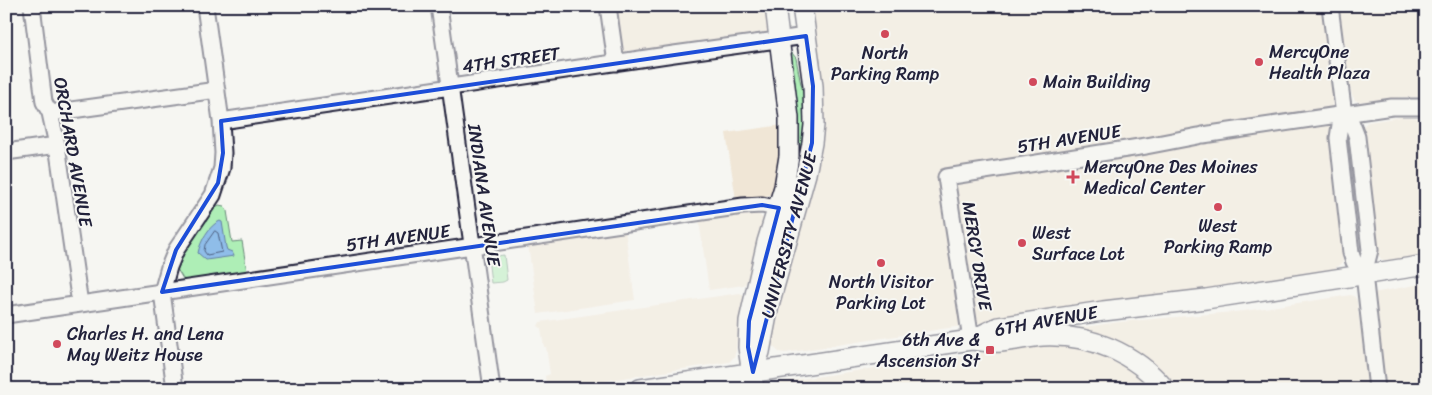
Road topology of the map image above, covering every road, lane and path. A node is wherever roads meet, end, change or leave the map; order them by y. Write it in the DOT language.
graph roads {
  1 [pos="32,6"];
  2 [pos="205,6"];
  3 [pos="438,6"];
  4 [pos="608,6"];
  5 [pos="774,6"];
  6 [pos="802,6"];
  7 [pos="1330,6"];
  8 [pos="806,36"];
  9 [pos="779,39"];
  10 [pos="616,63"];
  11 [pos="450,88"];
  12 [pos="216,90"];
  13 [pos="1426,107"];
  14 [pos="50,114"];
  15 [pos="1344,115"];
  16 [pos="221,121"];
  17 [pos="57,145"];
  18 [pos="6,152"];
  19 [pos="946,177"];
  20 [pos="787,211"];
  21 [pos="472,246"];
  22 [pos="1426,265"];
  23 [pos="1364,274"];
  24 [pos="162,292"];
  25 [pos="80,304"];
  26 [pos="6,314"];
  27 [pos="971,340"];
  28 [pos="754,380"];
  29 [pos="175,389"];
  30 [pos="492,389"];
  31 [pos="640,389"];
  32 [pos="1165,389"];
  33 [pos="1377,389"];
  1 -- 14 [label="street, ORCHARD AVENUE"];
  2 -- 12 [label="street"];
  3 -- 11 [label="street, INDIANA AVENUE"];
  4 -- 10 [label="street"];
  5 -- 9 [label="main road, UNIVERSITY AVENUE"];
  6 -- 8 [label="main road, UNIVERSITY AVENUE"];
  7 -- 15 [label="street"];
  8 -- 9 [label="street, 4TH STREET"];
  8 -- 20 [label="main road, UNIVERSITY AVENUE"];
  9 -- 10 [label="street, 4TH STREET"];
  9 -- 20 [label="main road, UNIVERSITY AVENUE"];
  10 -- 11 [label="street, 4TH STREET"];
  11 -- 16 [label="street, 4TH STREET"];
  11 -- 21 [label="street, INDIANA AVENUE"];
  12 -- 14 [label="street"];
  12 -- 16 [label="street"];
  13 -- 15 [label="street, 5TH AVENUE"];
  14 -- 17 [label="street, ORCHARD AVENUE"];
  15 -- 19 [label="street, 5TH AVENUE"];
  15 -- 23 [label="street"];
  16 -- 24 [label="street"];
  17 -- 18 [label="street"];
  17 -- 25 [label="street, ORCHARD AVENUE"];
  19 -- 27 [label="street, MERCY DRIVE"];
  20 -- 21 [label="street, 5TH AVENUE"];
  20 -- 28 [label="main road, UNIVERSITY AVENUE"];
  21 -- 24 [label="street, 5TH AVENUE"];
  21 -- 30 [label="street, INDIANA AVENUE"];
  22 -- 23 [label="main road, 6TH AVENUE"];
  23 -- 27 [label="main road, 6TH AVENUE"];
  23 -- 33 [label="street"];
  24 -- 25 [label="street, 5TH AVENUE"];
  24 -- 29 [label="street"];
  25 -- 26 [label="street, 5TH AVENUE"];
  27 -- 28 [label="main road, 6TH AVENUE"];
  27 -- 32 [label="main road"];
  28 -- 31 [label="main road, 6TH AVENUE"];
}
